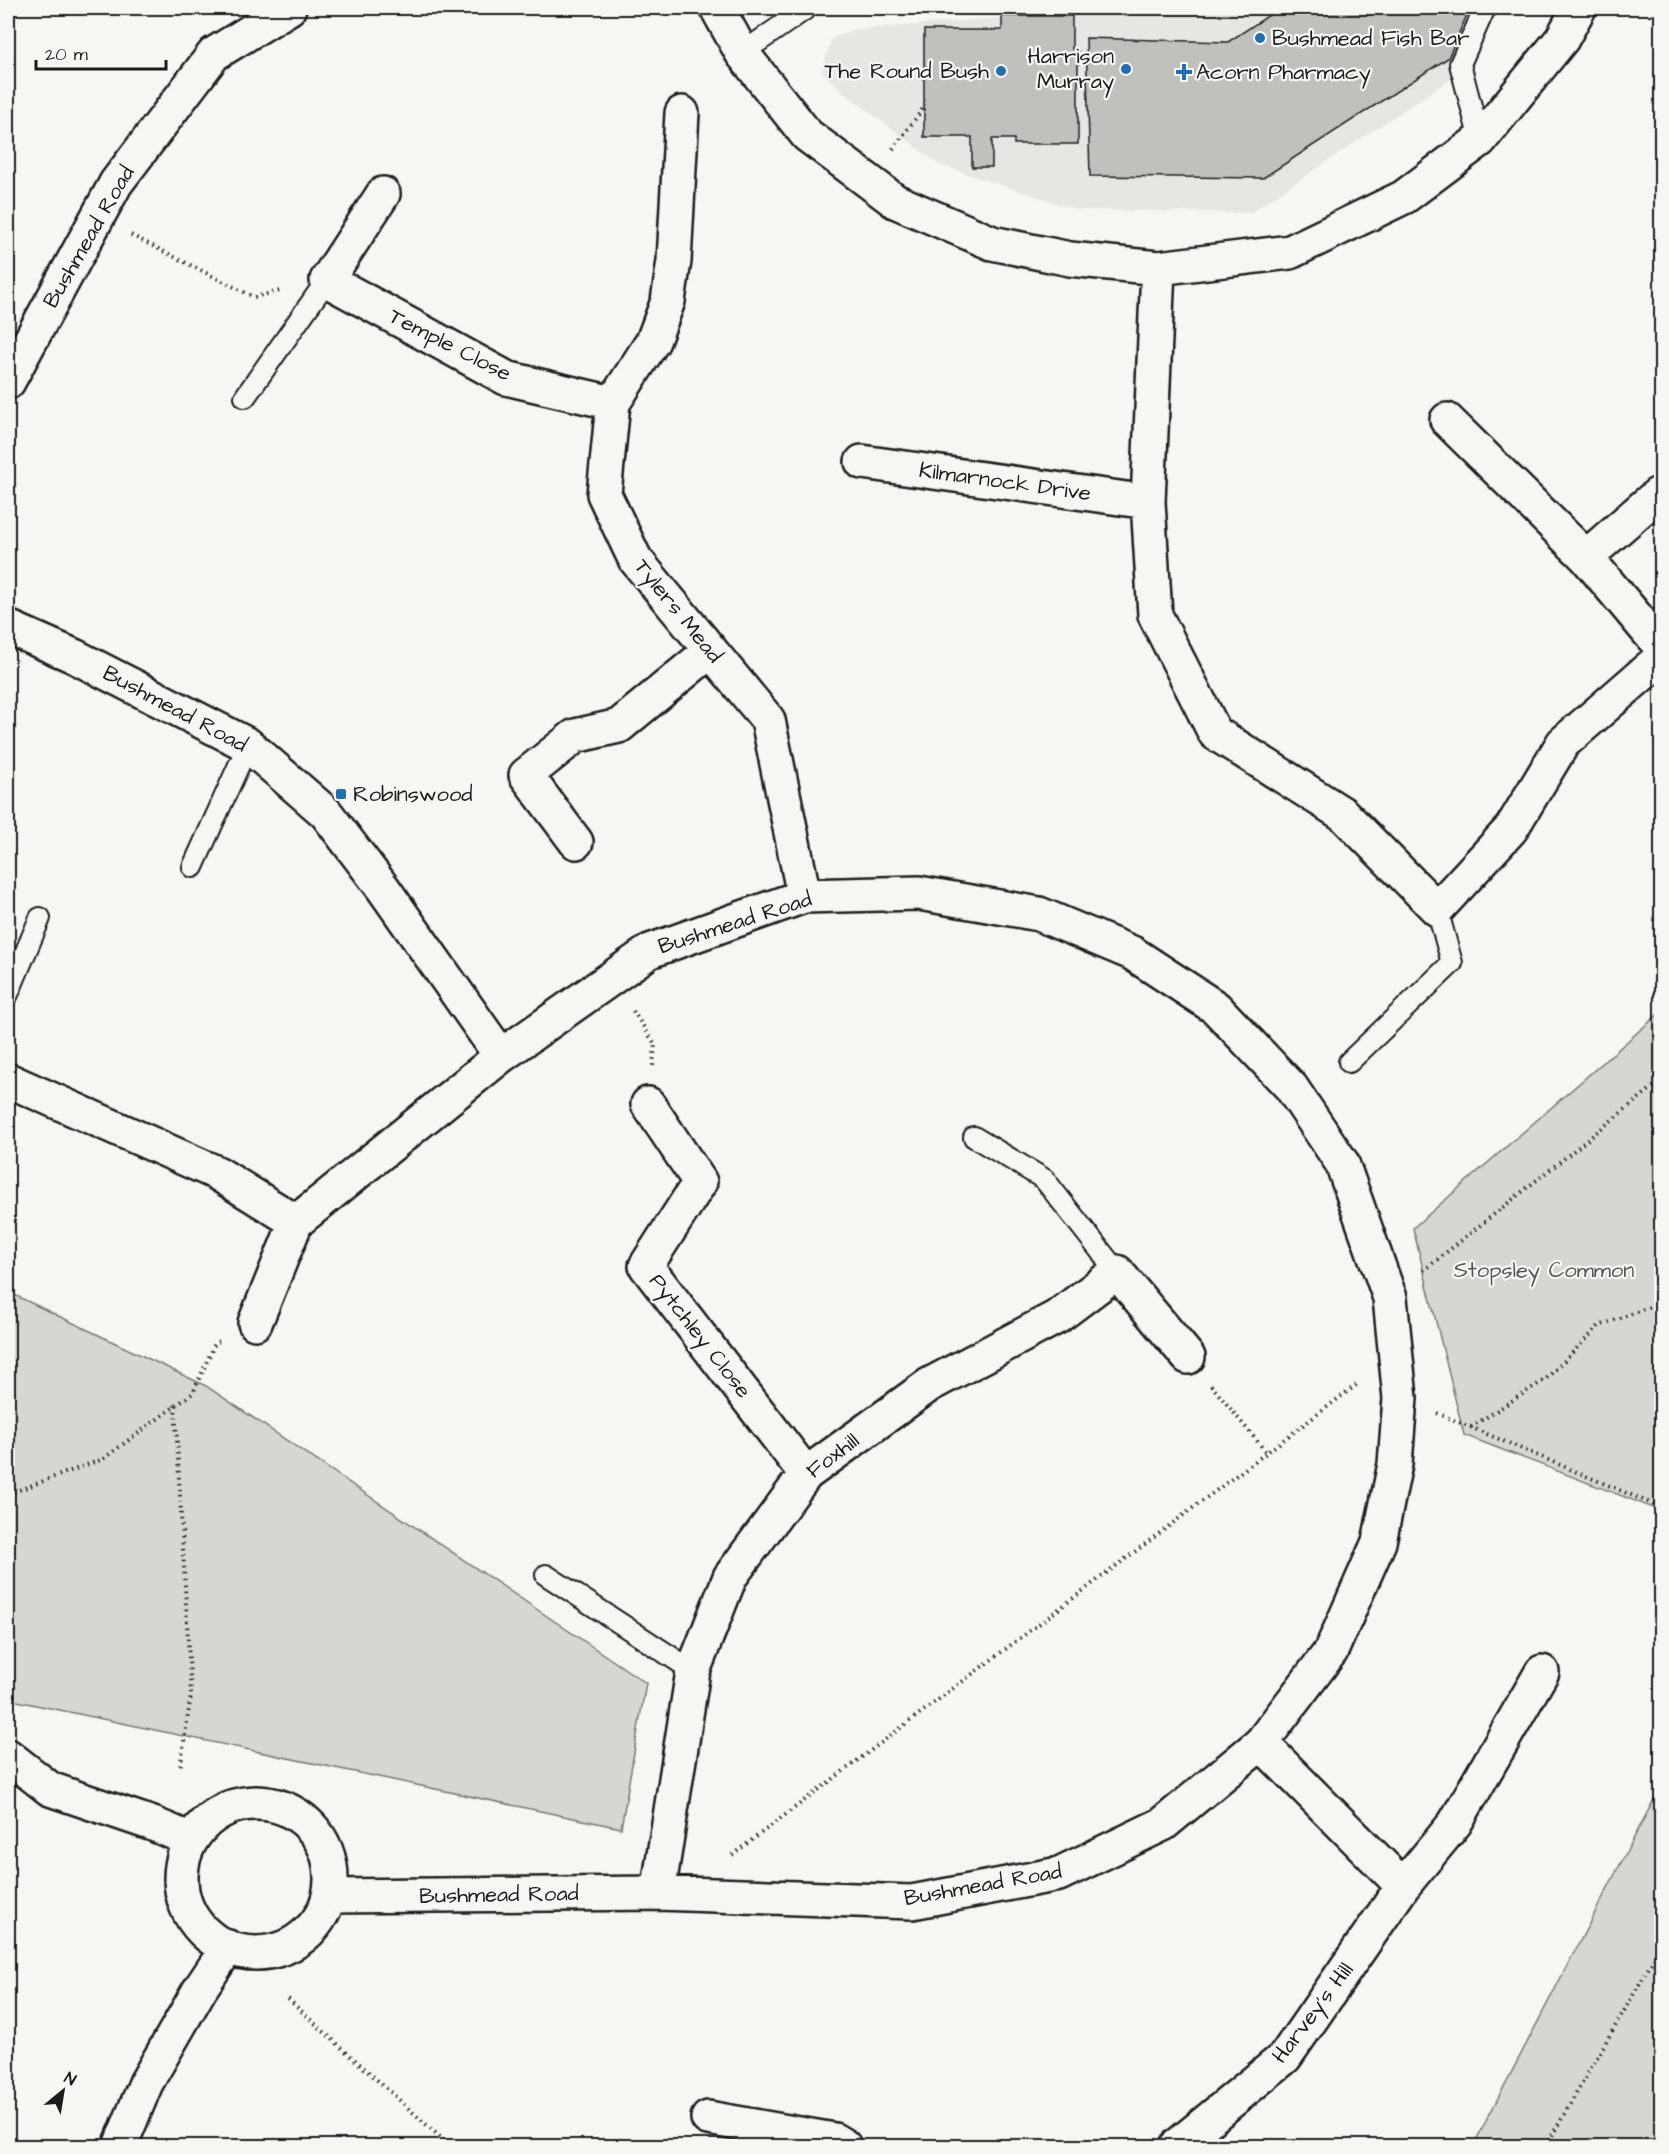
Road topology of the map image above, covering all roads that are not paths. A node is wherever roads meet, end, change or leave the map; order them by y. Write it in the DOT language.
graph roads {
  1 [pos="289,8"];
  2 [pos="717,8"];
  3 [pos="807,8"];
  4 [pos="1485,8"];
  5 [pos="1579,8"];
  6 [pos="742,53"];
  7 [pos="682,113"];
  8 [pos="1480,140"];
  9 [pos="382,194"];
  10 [pos="1158,268"];
  11 [pos="327,280"];
  12 [pos="8,382"];
  13 [pos="245,397"];
  14 [pos="613,403"];
  15 [pos="1447,420"];
  16 [pos="862,462"];
  17 [pos="1657,495"];
  18 [pos="1148,502"];
  19 [pos="1586,557"];
  20 [pos="8,627"];
  21 [pos="1662,648"];
  22 [pos="710,651"];
  23 [pos="1662,657"];
  24 [pos="248,745"];
  25 [pos="576,842"];
  26 [pos="193,867"];
  27 [pos="804,896"];
  28 [pos="1437,909"];
  29 [pos="40,918"];
  30 [pos="8,994"];
  31 [pos="501,1056"];
  32 [pos="1348,1062"];
  33 [pos="8,1080"];
  34 [pos="648,1104"];
  35 [pos="974,1137"];
  36 [pos="296,1222"];
  37 [pos="1117,1272"];
  38 [pos="255,1323"];
  39 [pos="1188,1357"];
  40 [pos="806,1474"];
  41 [pos="546,1575"];
  42 [pos="693,1671"];
  43 [pos="1542,1672"];
  44 [pos="1261,1743"];
  45 [pos="8,1756"];
  46 [pos="189,1839"];
  47 [pos="1403,1886"];
  48 [pos="658,1893"];
  49 [pos="330,1896"];
  50 [pos="228,1947"];
  51 [pos="708,2118"];
  52 [pos="120,2146"];
  53 [pos="844,2146"];
  54 [pos="1177,2146"];
  1 -- 12 [label="street, Bushmead Road"];
  2 -- 6 [label="street"];
  3 -- 6 [label="lane"];
  4 -- 8 [label="lane"];
  5 -- 8 [label="street"];
  6 -- 10 [label="street"];
  7 -- 14 [label="street, Tylers Mead"];
  8 -- 10 [label="street"];
  9 -- 11 [label="street"];
  10 -- 18 [label="street"];
  11 -- 13 [label="lane"];
  11 -- 14 [label="street, Temple Close"];
  14 -- 22 [label="street, Tylers Mead"];
  15 -- 19 [label="street"];
  16 -- 18 [label="street, Kilmarnock Drive"];
  17 -- 19 [label="street"];
  18 -- 28 [label="street"];
  19 -- 21 [label="street"];
  20 -- 24 [label="street, Bushmead Road"];
  22 -- 25 [label="street"];
  22 -- 27 [label="street, Tylers Mead"];
  23 -- 28 [label="street"];
  24 -- 26 [label="lane"];
  24 -- 31 [label="street, Bushmead Road"];
  27 -- 31 [label="street, Bushmead Road"];
  27 -- 44 [label="street, Bushmead Road"];
  28 -- 32 [label="lane"];
  29 -- 30 [label="lane"];
  31 -- 36 [label="street"];
  33 -- 36 [label="street"];
  34 -- 40 [label="street, Pytchley Close"];
  35 -- 37 [label="lane"];
  36 -- 38 [label="street"];
  37 -- 39 [label="street"];
  37 -- 40 [label="street, Foxhill"];
  40 -- 42 [label="street, Foxhill"];
  41 -- 42 [label="lane"];
  42 -- 48 [label="street, Foxhill"];
  43 -- 47 [label="street, Harvey's Hill"];
  44 -- 47 [label="street"];
  44 -- 48 [label="street, Bushmead Road"];
  45 -- 46 [label="street"];
  46 -- 49 [label="street"];
  46 -- 50 [label="street"];
  47 -- 54 [label="street, Harvey's Hill"];
  48 -- 49 [label="street, Bushmead Road"];
  49 -- 50 [label="street"];
  50 -- 52 [label="street"];
  51 -- 53 [label="street"];
}
